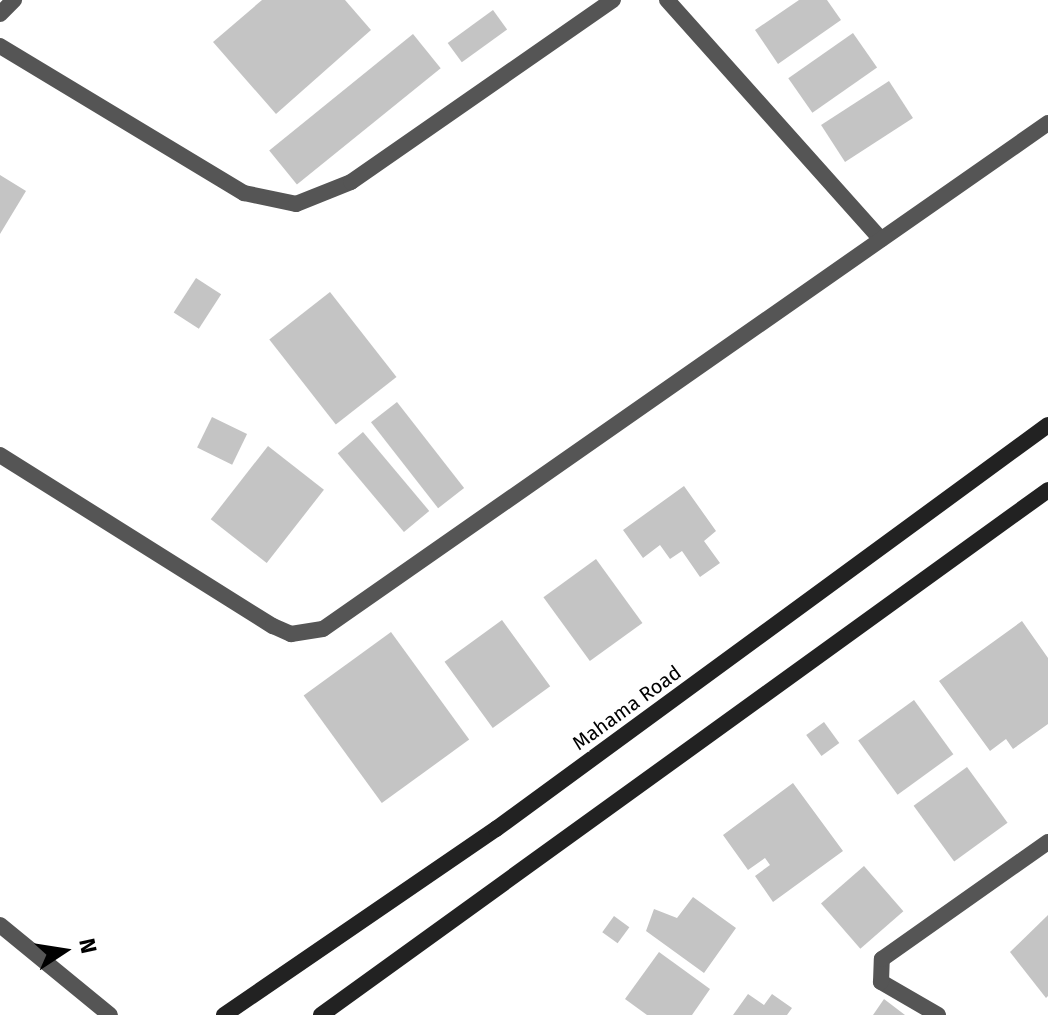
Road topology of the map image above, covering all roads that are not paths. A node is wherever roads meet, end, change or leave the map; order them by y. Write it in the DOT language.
graph roads {
  1 [pos="14,0"];
  2 [pos="613,0"];
  3 [pos="667,0"];
  4 [pos="0,14"];
  5 [pos="0,46"];
  6 [pos="1048,123"];
  7 [pos="881,239"];
  8 [pos="1048,425"];
  9 [pos="0,455"];
  10 [pos="1048,490"];
  11 [pos="1048,842"];
  12 [pos="0,925"];
  13 [pos="110,1015"];
  14 [pos="224,1015"];
  15 [pos="321,1015"];
  16 [pos="938,1015"];
  1 -- 4 [label="street"];
  2 -- 5 [label="street"];
  3 -- 7 [label="street"];
  6 -- 7 [label="street"];
  7 -- 9 [label="street"];
  8 -- 14 [label="street, Mahama Road"];
  10 -- 15 [label="street"];
  11 -- 16 [label="street"];
  12 -- 13 [label="street"];
}
